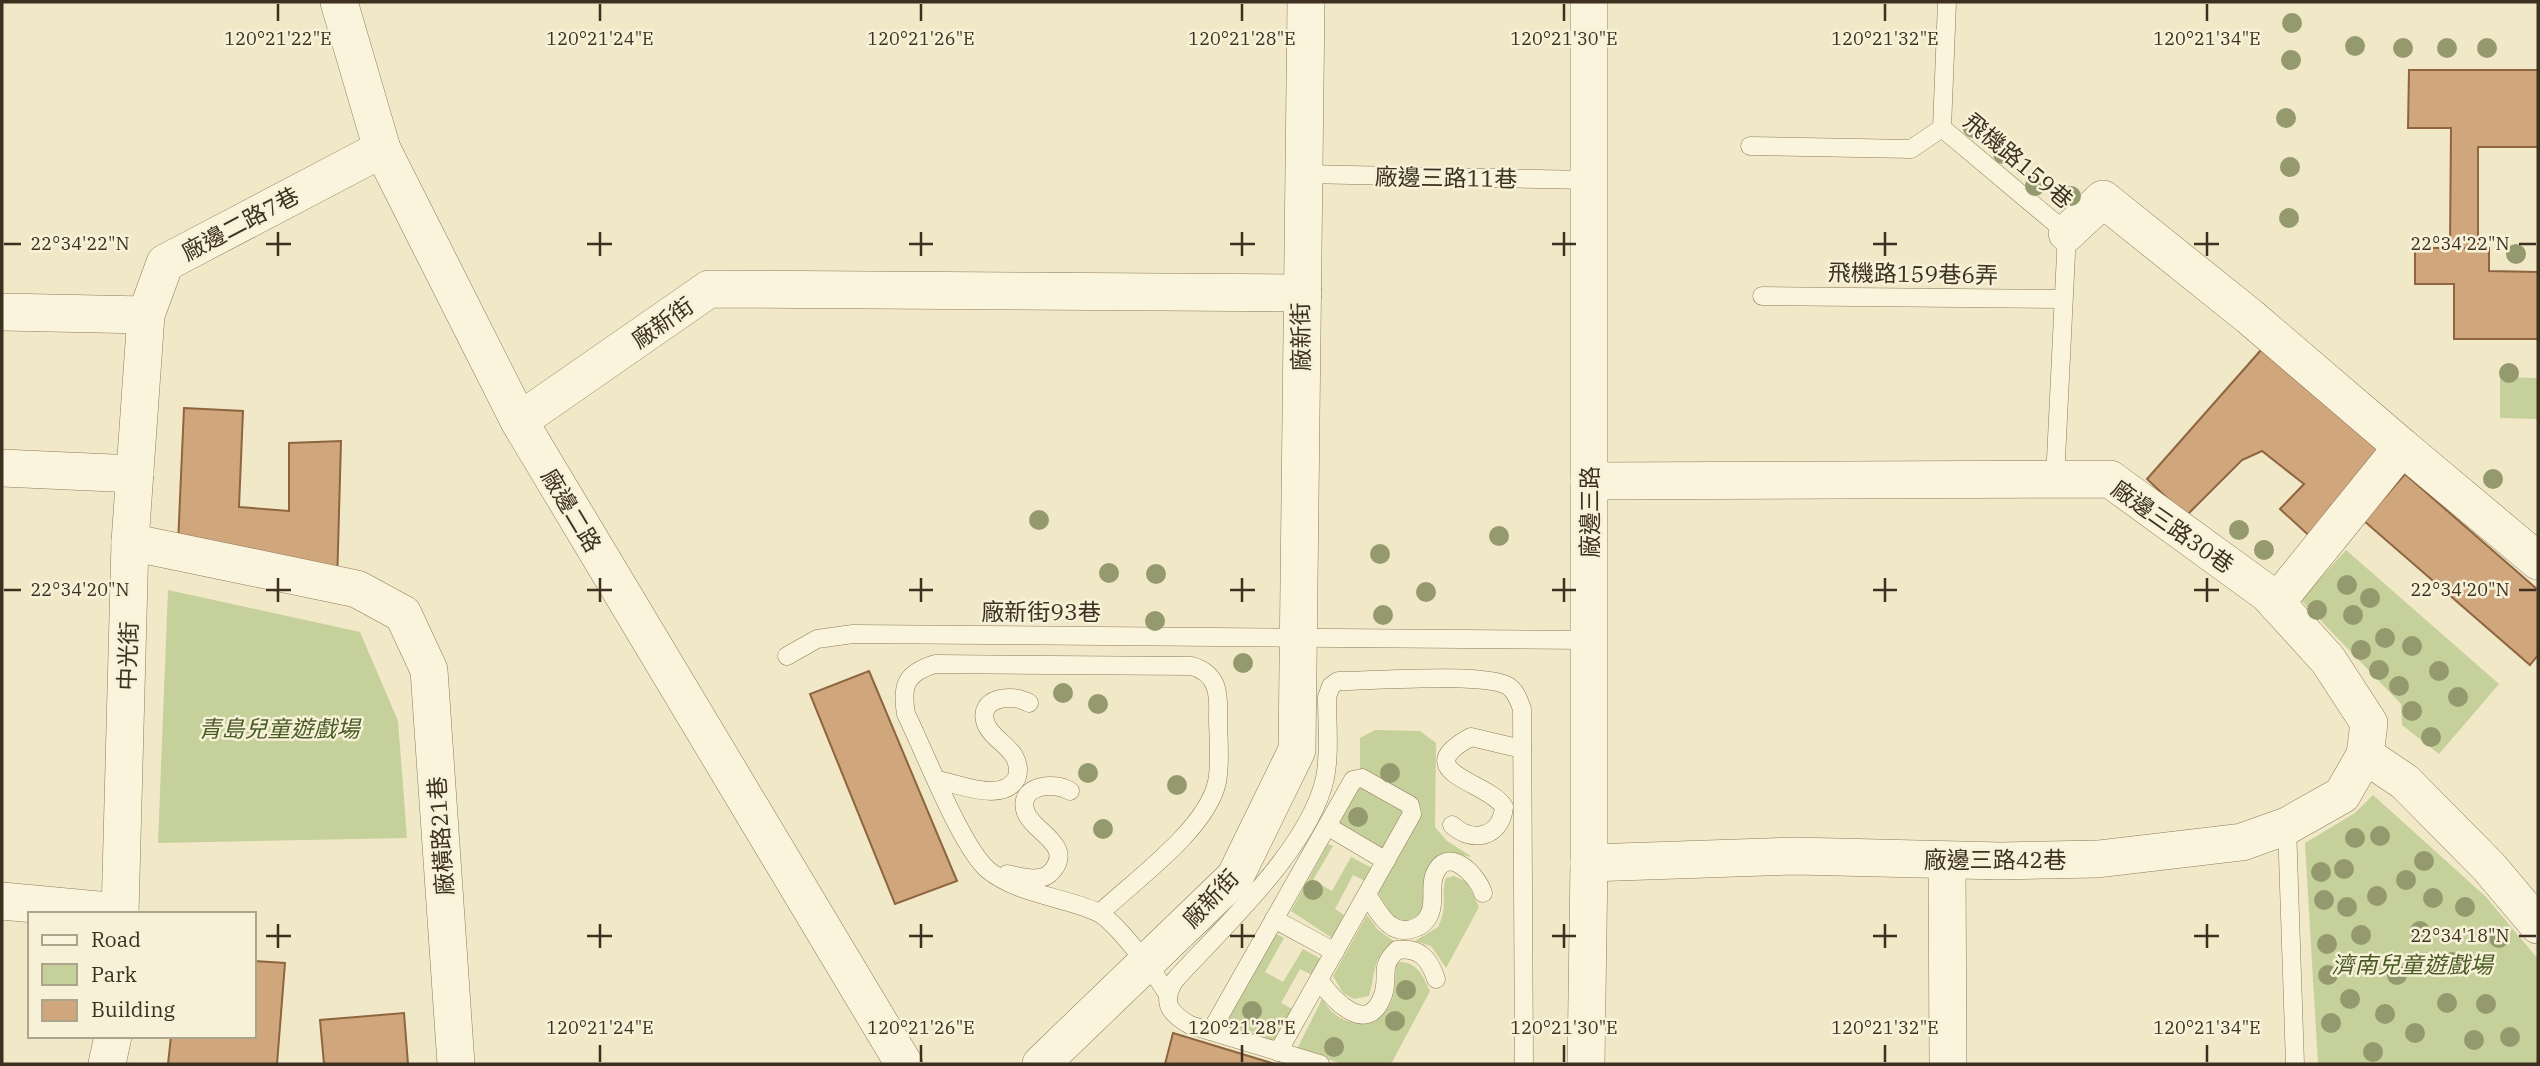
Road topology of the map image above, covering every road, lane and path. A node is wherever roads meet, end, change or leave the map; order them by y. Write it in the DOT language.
graph roads {
  1 [pos="339,2"];
  2 [pos="1306,2"];
  3 [pos="1589,2"];
  4 [pos="1947,2"];
  5 [pos="1942,128"];
  6 [pos="1750,146"];
  7 [pos="382,149"];
  8 [pos="1304,174"];
  9 [pos="1589,180"];
  10 [pos="2067,233"];
  11 [pos="1303,293"];
  12 [pos="1762,296"];
  13 [pos="2063,299"];
  14 [pos="2,312"];
  15 [pos="146,315"];
  16 [pos="519,421"];
  17 [pos="2402,447"];
  18 [pos="2,468"];
  19 [pos="135,474"];
  20 [pos="2055,480"];
  21 [pos="1589,481"];
  22 [pos="130,542"];
  23 [pos="2538,561"];
  24 [pos="2276,603"];
  25 [pos="1299,638"];
  26 [pos="1589,640"];
  27 [pos="787,656"];
  28 [pos="1029,703"];
  29 [pos="1522,749"];
  30 [pos="2365,755"];
  31 [pos="938,780"];
  32 [pos="1070,791"];
  33 [pos="1452,825"];
  34 [pos="1327,826"];
  35 [pos="2287,826"];
  36 [pos="1386,861"];
  37 [pos="1947,861"];
  38 [pos="1589,863"];
  39 [pos="987,869"];
  40 [pos="1483,893"];
  41 [pos="1367,895"];
  42 [pos="2,901"];
  43 [pos="110,912"];
  44 [pos="120,912"];
  45 [pos="1100,913"];
  46 [pos="1274,919"];
  47 [pos="2538,925"];
  48 [pos="1335,951"];
  49 [pos="1146,963"];
  50 [pos="1436,979"];
  51 [pos="1320,980"];
  52 [pos="1167,993"];
  53 [pos="1211,1031"];
  54 [pos="113,1038"];
  55 [pos="1278,1052"];
  56 [pos="107,1064"];
  57 [pos="456,1064"];
  58 [pos="904,1064"];
  59 [pos="1041,1064"];
  60 [pos="1320,1064"];
  61 [pos="1524,1064"];
  62 [pos="1586,1064"];
  63 [pos="1948,1064"];
  64 [pos="2295,1064"];
  1 -- 7 [label="street, 廠邊二路"];
  2 -- 8 [label="street"];
  3 -- 9 [label="street, 廠邊三路"];
  4 -- 5 [label="lane, 飛機路159巷"];
  5 -- 6 [label="lane"];
  5 -- 10 [label="lane, 飛機路159巷"];
  7 -- 15 [label="street, 廠邊二路7巷"];
  7 -- 16 [label="street, 廠邊二路"];
  8 -- 9 [label="lane, 廠邊三路11巷"];
  8 -- 11 [label="street"];
  9 -- 21 [label="street, 廠邊三路"];
  10 -- 13 [label="lane, 飛機路159巷"];
  10 -- 17 [label="street"];
  11 -- 16 [label="street, 廠新街"];
  11 -- 25 [label="street, 廠新街"];
  12 -- 13 [label="lane, 飛機路159巷6弄"];
  13 -- 20 [label="lane, 飛機路159巷"];
  14 -- 15 [label="street"];
  15 -- 19 [label="street, 中光街"];
  16 -- 58 [label="street, 廠邊二路"];
  17 -- 23 [label="street"];
  17 -- 24 [label="street"];
  18 -- 19 [label="street"];
  19 -- 22 [label="street, 中光街"];
  20 -- 21 [label="street, 廠邊三路30巷"];
  20 -- 24 [label="street, 廠邊三路30巷"];
  21 -- 26 [label="street, 廠邊三路"];
  22 -- 44 [label="street, 中光街"];
  22 -- 57 [label="street, 廠橫路21巷"];
  24 -- 30 [label="street, 廠邊三路30巷"];
  25 -- 26 [label="lane, 廠新街93巷"];
  25 -- 27 [label="lane, 廠新街93巷"];
  25 -- 49 [label="street, 廠新街"];
  26 -- 38 [label="street, 廠邊三路"];
  28 -- 31 [label="lane"];
  29 -- 33 [label="lane"];
  29 -- 52 [label="lane"];
  29 -- 61 [label="lane"];
  30 -- 35 [label="street, 廠邊三路42巷"];
  30 -- 47 [label="street"];
  31 -- 39 [label="lane"];
  31 -- 45 [label="lane"];
  32 -- 39 [label="lane"];
  34 -- 36 [label="lane"];
  34 -- 36 [label="lane"];
  34 -- 46 [label="lane"];
  35 -- 37 [label="street, 廠邊三路42巷"];
  35 -- 64 [label="lane"];
  36 -- 41 [label="lane"];
  37 -- 38 [label="street, 廠邊三路42巷"];
  37 -- 63 [label="street"];
  38 -- 62 [label="street, 廠邊三路"];
  39 -- 45 [label="lane"];
  40 -- 41 [label="lane"];
  41 -- 48 [label="lane"];
  42 -- 43 [label="street"];
  45 -- 49 [label="lane"];
  46 -- 48 [label="lane"];
  46 -- 53 [label="lane"];
  48 -- 51 [label="lane"];
  49 -- 52 [label="lane"];
  49 -- 59 [label="street, 廠新街"];
  50 -- 51 [label="lane"];
  51 -- 55 [label="lane"];
  52 -- 53 [label="lane"];
  53 -- 55 [label="lane"];
  54 -- 56 [label="street"];
  55 -- 60 [label="lane"];
}
